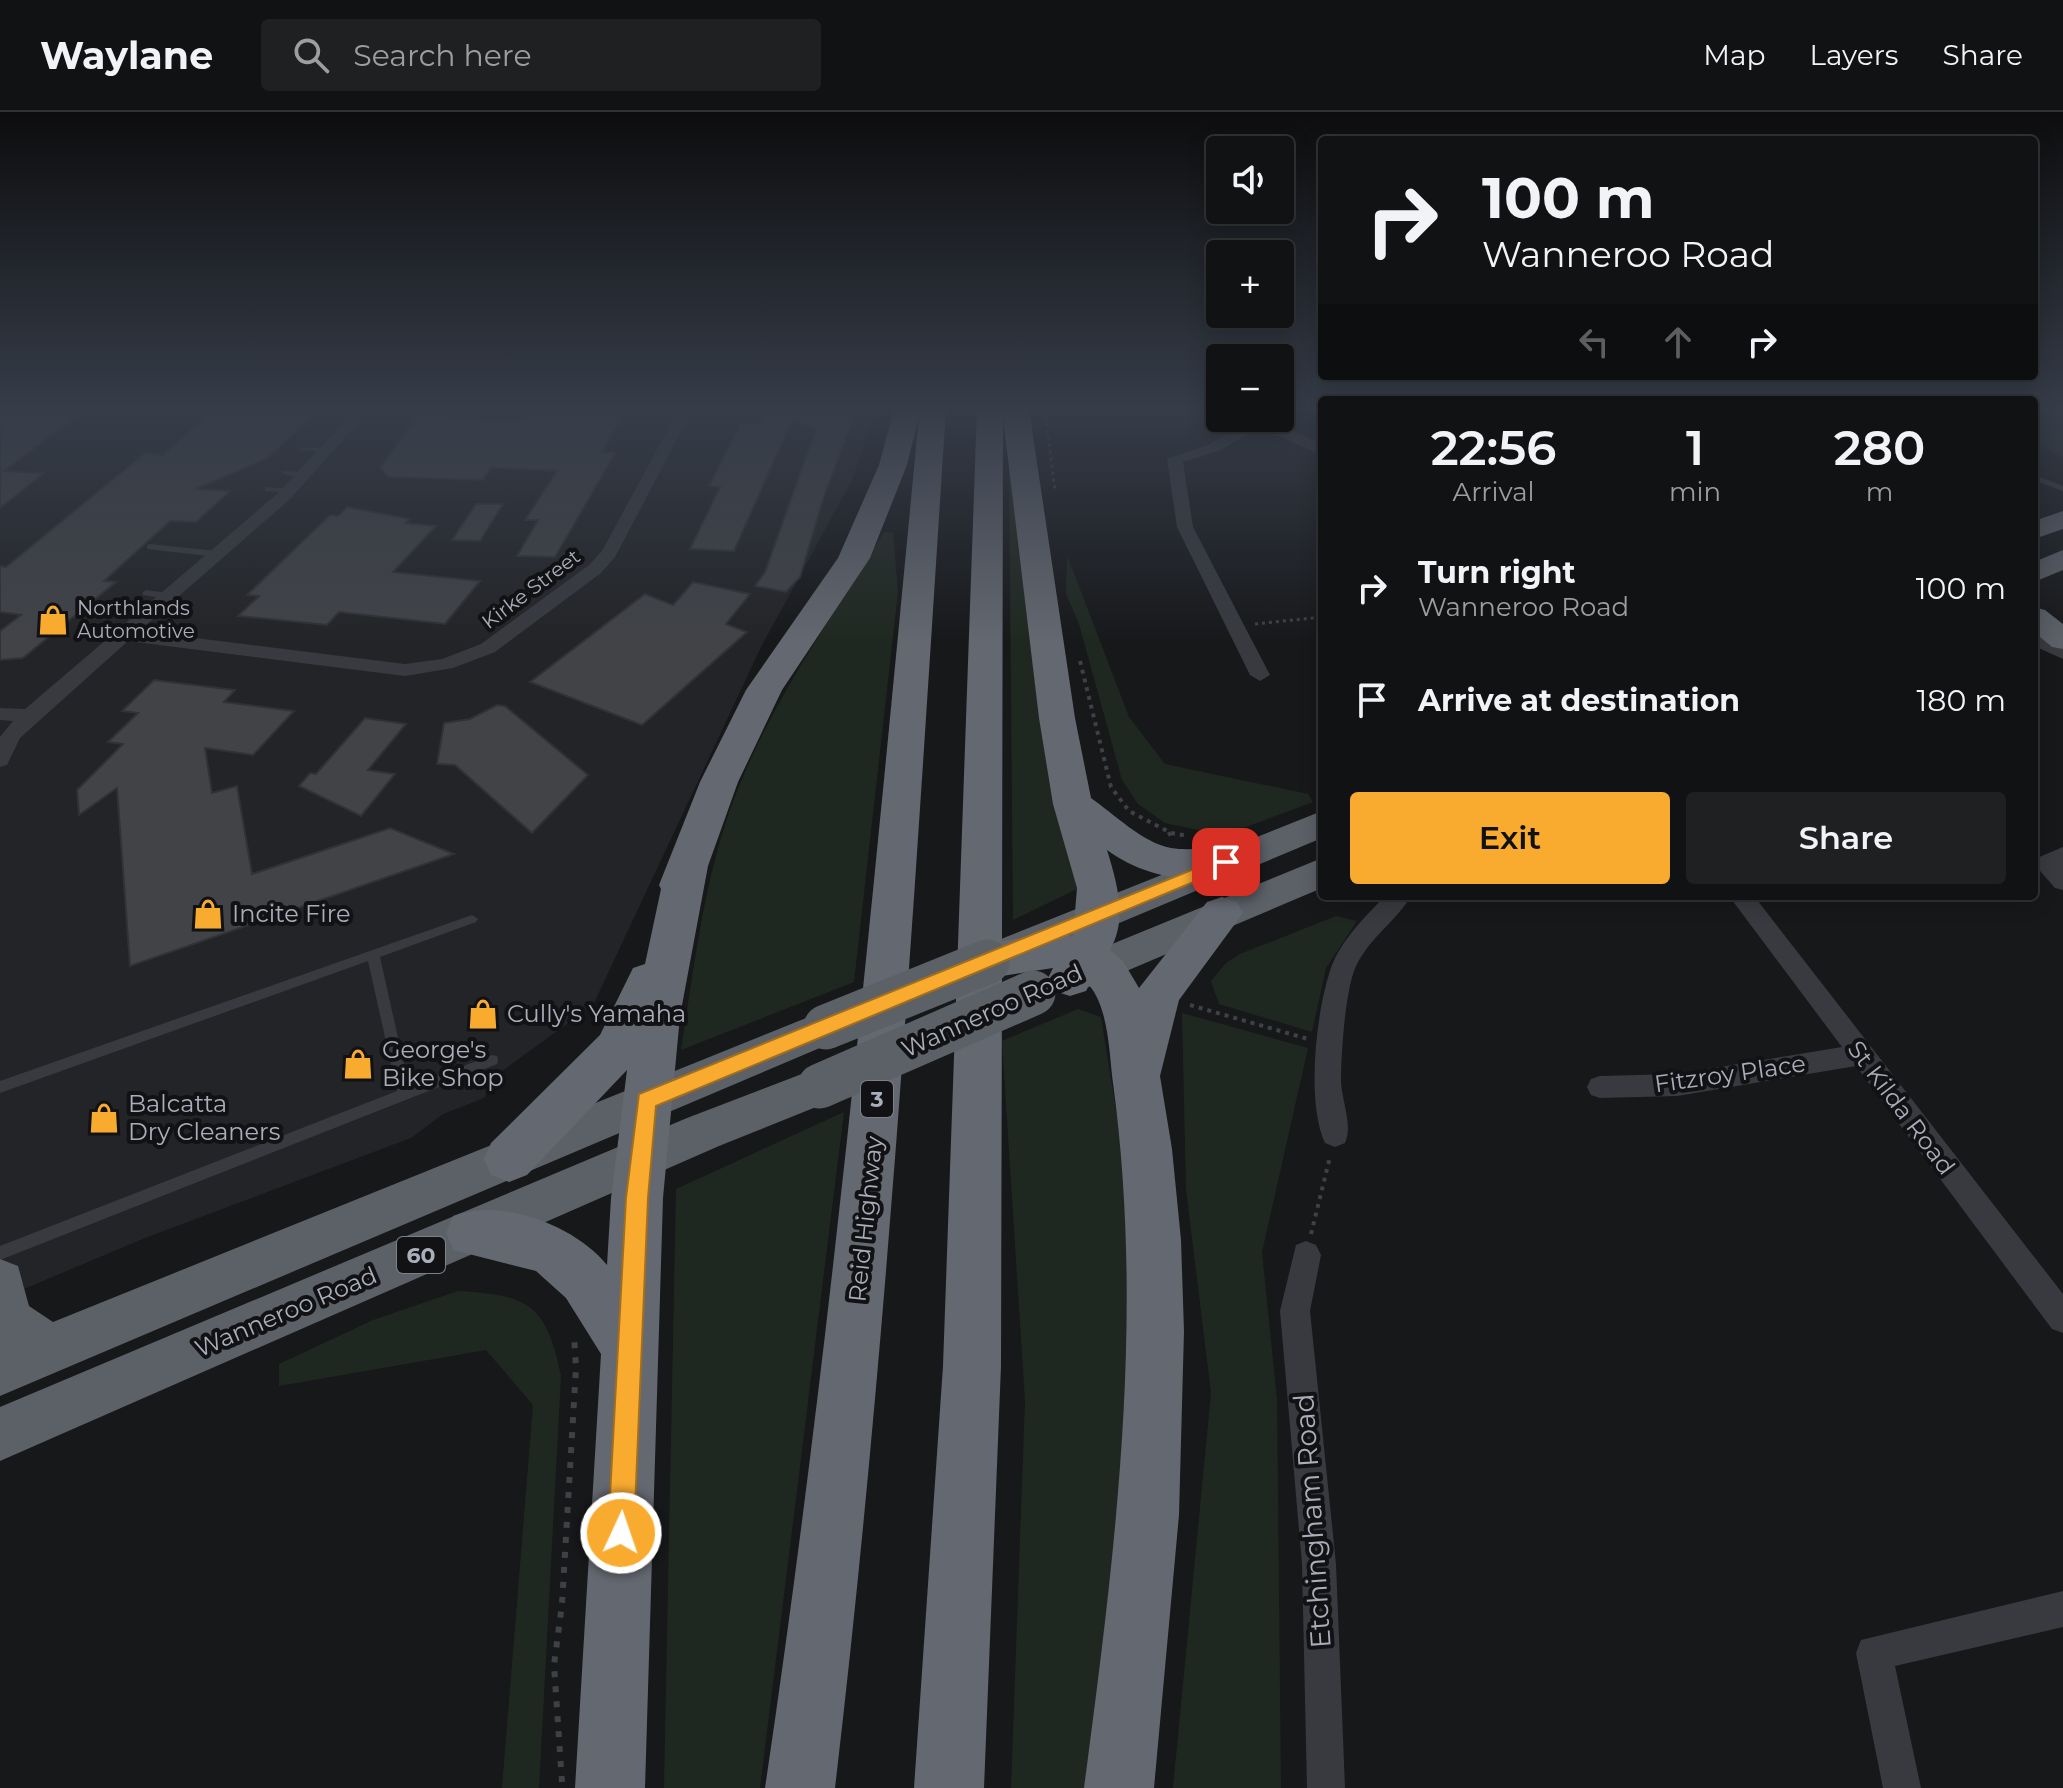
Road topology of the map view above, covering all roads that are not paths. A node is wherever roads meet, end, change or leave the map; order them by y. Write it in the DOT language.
graph roads {
  1 [pos="273,487"];
  2 [pos="282,487"];
  3 [pos="644,487"];
  4 [pos="884,487"];
  5 [pos="927,487"];
  6 [pos="989,487"];
  7 [pos="1026,487"];
  8 [pos="1179,487"];
  9 [pos="268,489"];
  10 [pos="2063,519"];
  11 [pos="2038,529"];
  12 [pos="150,547"];
  13 [pos="217,554"];
  14 [pos="2063,559"];
  15 [pos="2038,571"];
  16 [pos="146,593"];
  17 [pos="168,596"];
  18 [pos="2038,622"];
  19 [pos="123,635"];
  20 [pos="2052,643"];
  21 [pos="1260,675"];
  22 [pos="0,714"];
  23 [pos="30,716"];
  24 [pos="0,760"];
  25 [pos="1073,804"];
  26 [pos="1318,826"];
  27 [pos="2063,855"];
  28 [pos="689,857"];
  29 [pos="1226,862"];
  30 [pos="1318,874"];
  31 [pos="2063,882"];
  32 [pos="1395,900"];
  33 [pos="1744,900"];
  34 [pos="1098,913"];
  35 [pos="1222,913"];
  36 [pos="472,919"];
  37 [pos="373,954"];
  38 [pos="1047,965"];
  39 [pos="1860,1055"];
  40 [pos="492,1060"];
  41 [pos="0,1087"];
  42 [pos="1138,1087"];
  43 [pos="1600,1087"];
  44 [pos="404,1094"];
  45 [pos="647,1101"];
  46 [pos="1335,1135"];
  47 [pos="509,1159"];
  48 [pos="640,1161"];
  49 [pos="472,1233"];
  50 [pos="0,1253"];
  51 [pos="1306,1255"];
  52 [pos="0,1283"];
  53 [pos="2057,1302"];
  54 [pos="49,1350"];
  55 [pos="631,1350"];
  56 [pos="0,1370"];
  57 [pos="0,1434"];
  58 [pos="2063,1609"];
  59 [pos="610,1788"];
  60 [pos="800,1788"];
  61 [pos="949,1788"];
  62 [pos="1119,1788"];
  63 [pos="1326,1788"];
  64 [pos="1902,1788"];
  1 -- 9 [label="lane"];
  2 -- 13 [label="street"];
  3 -- 19 [label="street, Kirke Street"];
  4 -- 28 [label="highway"];
  5 -- 60 [label="highway, Reid Highway / 3"];
  6 -- 61 [label="highway"];
  7 -- 25 [label="highway"];
  8 -- 21 [label="street"];
  10 -- 11 [label="highway"];
  12 -- 13 [label="lane"];
  13 -- 17 [label="street"];
  14 -- 15 [label="highway"];
  16 -- 17 [label="lane"];
  17 -- 19 [label="street"];
  18 -- 20 [label="highway"];
  19 -- 23 [label="street"];
  22 -- 23 [label="street"];
  23 -- 24 [label="street"];
  25 -- 29 [label="highway"];
  25 -- 34 [label="highway"];
  26 -- 29 [label="highway, Wanneroo Road / 60"];
  27 -- 31 [label="street"];
  28 -- 45 [label="highway"];
  28 -- 47 [label="highway"];
  29 -- 34 [label="highway, Wanneroo Road / 60"];
  30 -- 35 [label="highway, Wanneroo Road / 60"];
  32 -- 46 [label="street"];
  33 -- 39 [label="street, St Kilda Road"];
  34 -- 38 [label="highway, Wanneroo Road / 60"];
  34 -- 38 [label="highway"];
  35 -- 38 [label="highway, Wanneroo Road / 60"];
  35 -- 42 [label="highway"];
  36 -- 37 [label="lane"];
  37 -- 41 [label="lane"];
  37 -- 44 [label="lane"];
  38 -- 42 [label="highway"];
  38 -- 45 [label="highway, Wanneroo Road / 60, bridge"];
  38 -- 48 [label="highway, Wanneroo Road / 60, bridge"];
  39 -- 43 [label="street, Fitzroy Place"];
  39 -- 53 [label="street, St Kilda Road"];
  40 -- 44 [label="lane"];
  42 -- 62 [label="highway"];
  44 -- 50 [label="lane"];
  45 -- 47 [label="highway, Wanneroo Road / 60"];
  45 -- 48 [label="highway"];
  47 -- 54 [label="highway, Wanneroo Road / 60"];
  48 -- 49 [label="highway, Wanneroo Road / 60"];
  48 -- 55 [label="highway"];
  49 -- 55 [label="highway"];
  49 -- 57 [label="highway, Wanneroo Road / 60"];
  51 -- 63 [label="street, Etchingham Road"];
  52 -- 54 [label="highway"];
  54 -- 56 [label="highway, Wanneroo Road / 60"];
  55 -- 59 [label="highway"];
  58 -- 64 [label="street"];
}
